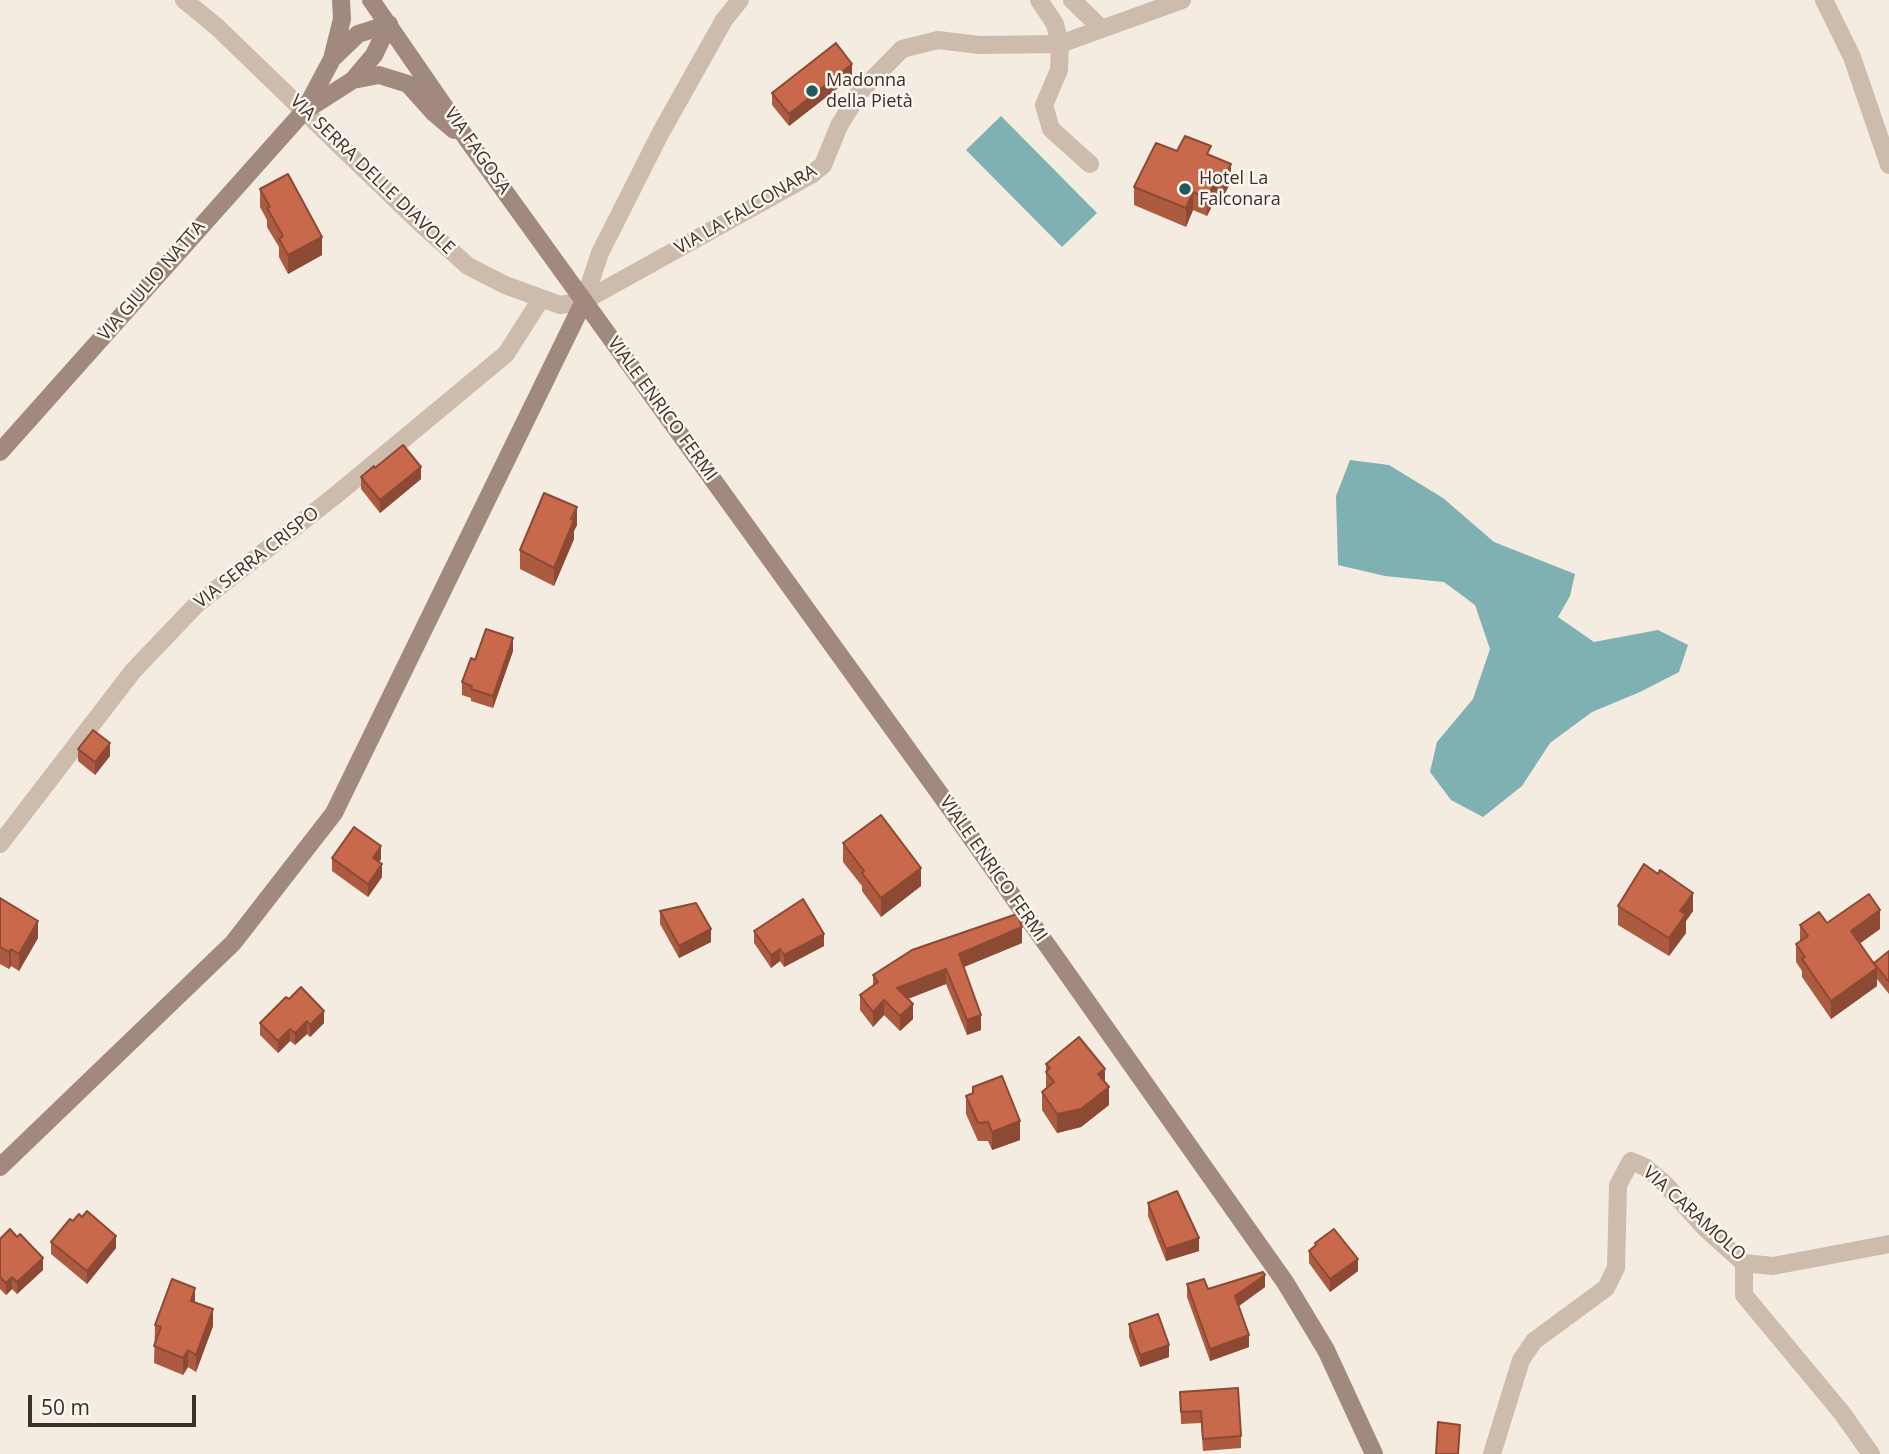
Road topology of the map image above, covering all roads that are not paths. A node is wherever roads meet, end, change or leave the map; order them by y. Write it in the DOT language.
graph roads {
  1 [pos="184,0"];
  2 [pos="341,0"];
  3 [pos="371,0"];
  4 [pos="740,0"];
  5 [pos="1039,0"];
  6 [pos="1072,0"];
  7 [pos="1182,0"];
  8 [pos="1824,0"];
  9 [pos="389,24"];
  10 [pos="1102,29"];
  11 [pos="1060,44"];
  12 [pos="332,59"];
  13 [pos="353,80"];
  14 [pos="305,110"];
  15 [pos="470,142"];
  16 [pos="1090,164"];
  17 [pos="1889,166"];
  18 [pos="541,299"];
  19 [pos="584,301"];
  20 [pos="0,452"];
  21 [pos="0,844"];
  22 [pos="0,1167"];
  23 [pos="1889,1244"];
  24 [pos="1744,1263"];
  25 [pos="1374,1454"];
  26 [pos="1492,1454"];
  27 [pos="1871,1454"];
  1 -- 14 [label="street, VIA SERRA DELLE DIAVOLE"];
  2 -- 12 [label="street"];
  3 -- 9 [label="street, VIA FAGOSA"];
  4 -- 19 [label="street"];
  5 -- 11 [label="street"];
  6 -- 10 [label="street"];
  7 -- 10 [label="street, VIA LA FALCONARA"];
  8 -- 17 [label="street"];
  9 -- 12 [label="street"];
  9 -- 13 [label="street"];
  9 -- 15 [label="street, VIA FAGOSA"];
  10 -- 11 [label="street, VIA LA FALCONARA"];
  11 -- 16 [label="street"];
  11 -- 19 [label="street, VIA LA FALCONARA"];
  12 -- 14 [label="street"];
  13 -- 14 [label="street"];
  13 -- 15 [label="street"];
  14 -- 18 [label="street, VIA SERRA DELLE DIAVOLE"];
  14 -- 20 [label="street, VIA GIULIO NATTA"];
  15 -- 19 [label="street, VIA FAGOSA"];
  18 -- 19 [label="street, VIA SERRA DELLE DIAVOLE"];
  18 -- 21 [label="street, VIA SERRA CRISPO"];
  19 -- 22 [label="street"];
  19 -- 25 [label="street, VIALE ENRICO FERMI"];
  23 -- 24 [label="street, VIA CARAMOLO"];
  24 -- 26 [label="street, VIA CARAMOLO"];
  24 -- 27 [label="street"];
}
